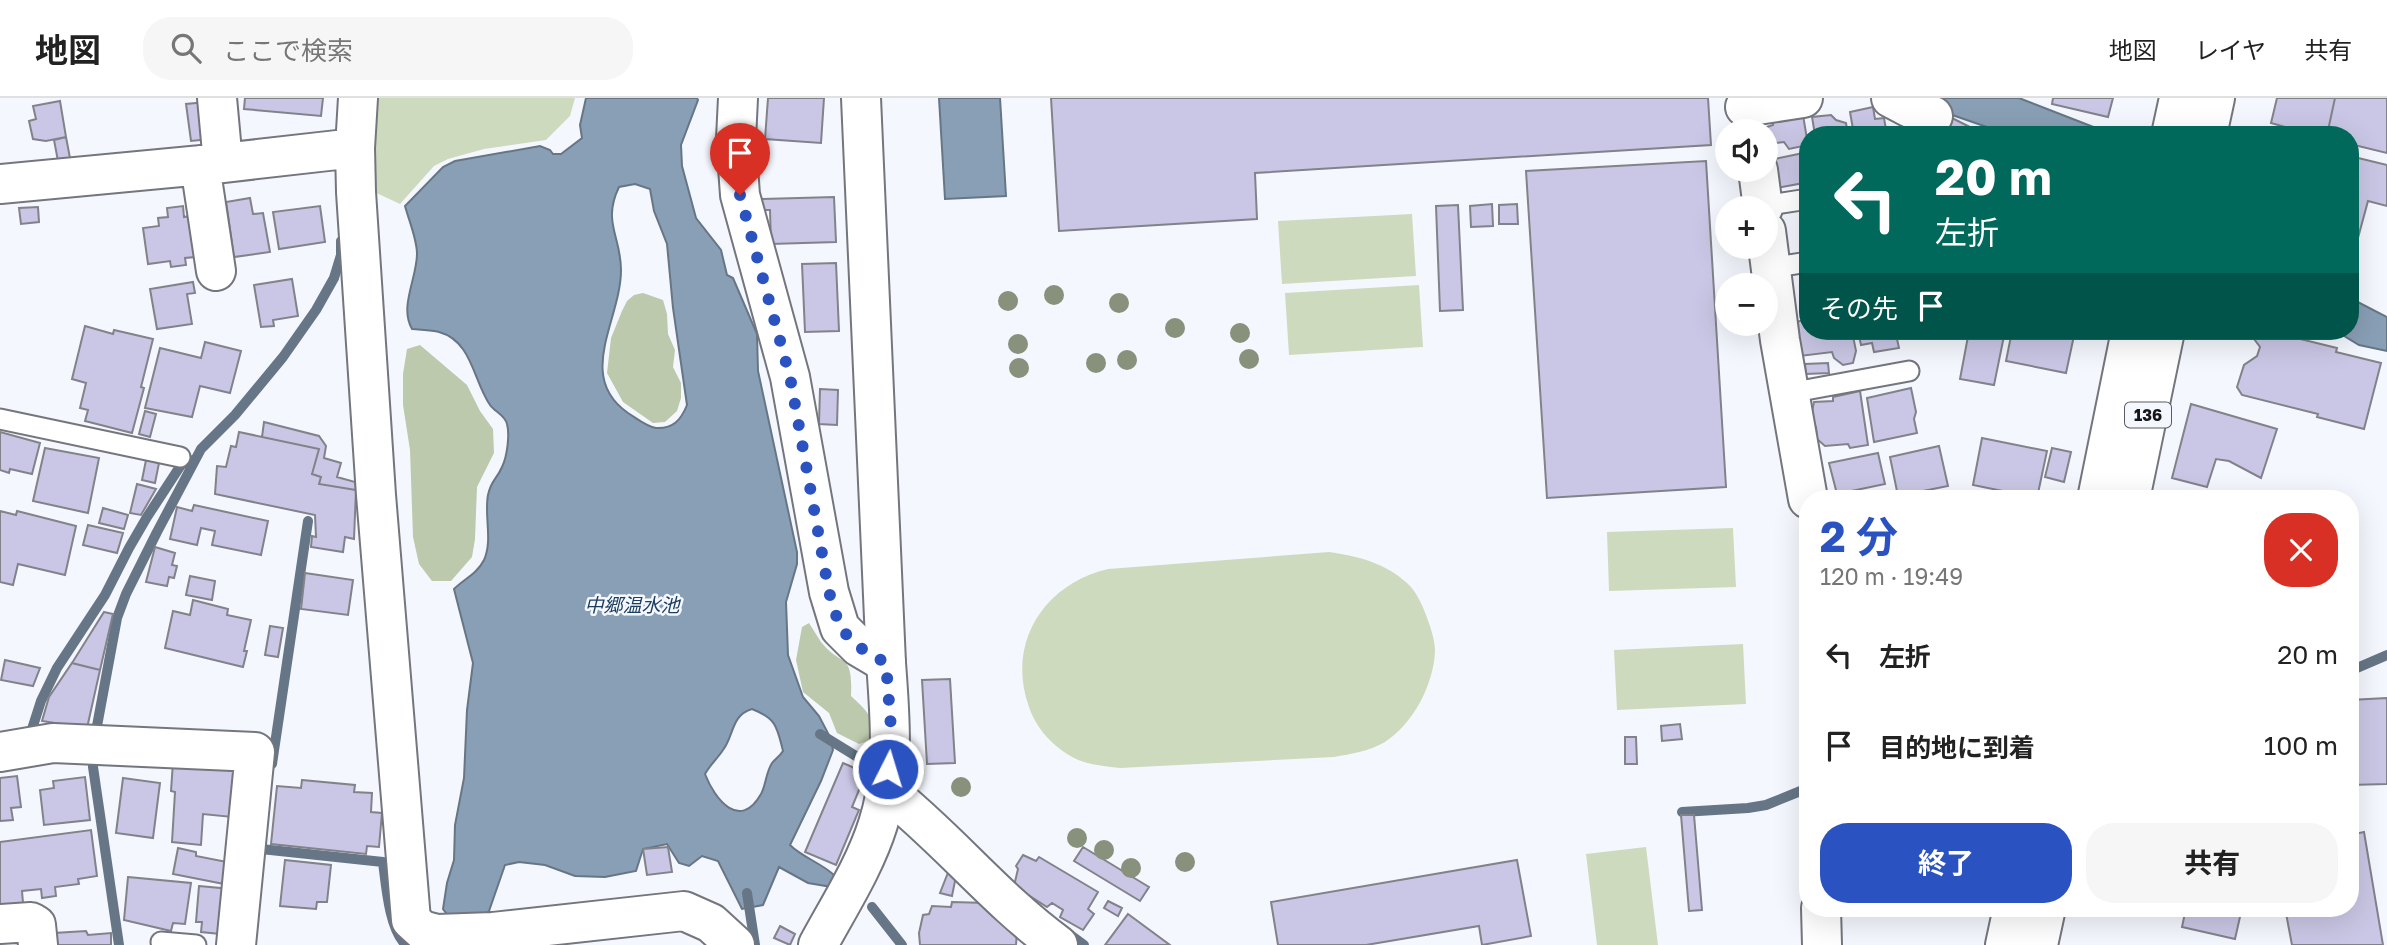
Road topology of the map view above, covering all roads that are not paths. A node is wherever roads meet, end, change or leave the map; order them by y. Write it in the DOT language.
graph roads {
  1 [pos="217,98"];
  2 [pos="358,98"];
  3 [pos="738,98"];
  4 [pos="861,98"];
  5 [pos="1803,98"];
  6 [pos="1891,98"];
  7 [pos="2179,98"];
  8 [pos="2215,98"];
  9 [pos="1746,112"];
  10 [pos="1933,116"];
  11 [pos="2173,126"];
  12 [pos="2209,126"];
  13 [pos="355,148"];
  14 [pos="212,164"];
  15 [pos="0,184"];
  16 [pos="1799,200"];
  17 [pos="1778,202"];
  18 [pos="1769,259"];
  19 [pos="1799,263"];
  20 [pos="1770,268"];
  21 [pos="216,271"];
  22 [pos="2129,340"];
  23 [pos="2163,340"];
  24 [pos="1909,371"];
  25 [pos="1789,393"];
  26 [pos="0,419"];
  27 [pos="180,457"];
  28 [pos="1806,490"];
  29 [pos="2098,490"];
  30 [pos="2132,490"];
  31 [pos="886,663"];
  32 [pos="0,752"];
  33 [pos="886,790"];
  34 [pos="1821,917"];
  35 [pos="2010,917"];
  36 [pos="2044,917"];
  37 [pos="0,924"];
  38 [pos="1042,940"];
  39 [pos="160,942"];
  40 [pos="38,945"];
  41 [pos="196,945"];
  42 [pos="236,945"];
  43 [pos="735,945"];
  44 [pos="818,945"];
  45 [pos="1822,945"];
  46 [pos="2005,945"];
  47 [pos="2038,945"];
  1 -- 14 [label="main road"];
  2 -- 13 [label="main road"];
  3 -- 31 [label="main road"];
  4 -- 31 [label="main road"];
  5 -- 9 [label="main road"];
  6 -- 10 [label="main road"];
  7 -- 11 [label="main road"];
  8 -- 12 [label="main road"];
  13 -- 14 [label="main road"];
  13 -- 43 [label="main road"];
  14 -- 15 [label="main road"];
  14 -- 21 [label="main road"];
  16 -- 17 [label="lane"];
  18 -- 20 [label="main road"];
  19 -- 20 [label="lane"];
  20 -- 25 [label="main road"];
  22 -- 29 [label="main road, 136"];
  23 -- 30 [label="main road, 136"];
  24 -- 25 [label="lane"];
  25 -- 28 [label="main road"];
  26 -- 27 [label="lane"];
  31 -- 33 [label="main road"];
  32 -- 42 [label="main road"];
  33 -- 38 [label="main road"];
  33 -- 44 [label="main road"];
  34 -- 45 [label="main road"];
  35 -- 46 [label="main road"];
  36 -- 47 [label="main road"];
  37 -- 40 [label="main road"];
  39 -- 41 [label="lane"];
}
